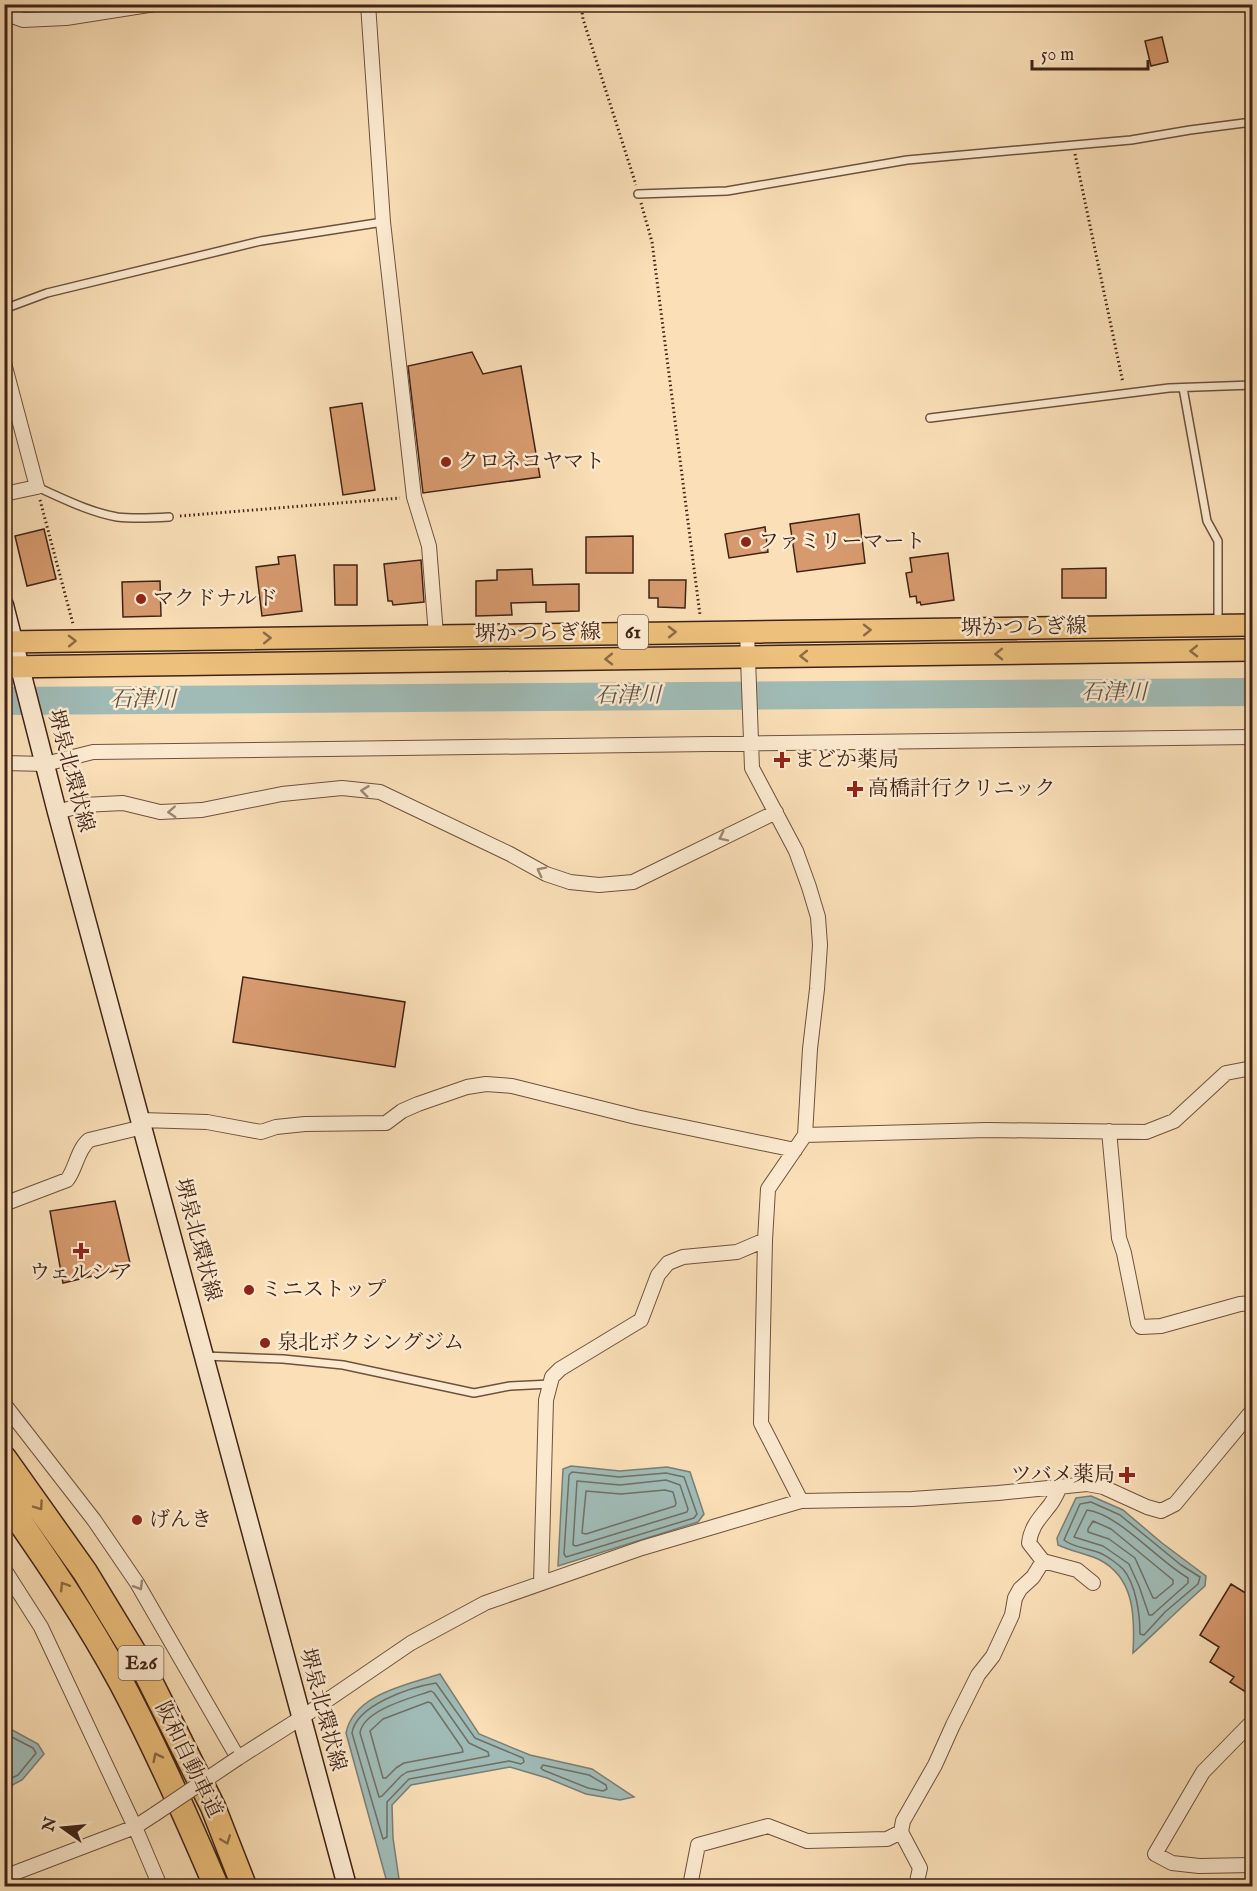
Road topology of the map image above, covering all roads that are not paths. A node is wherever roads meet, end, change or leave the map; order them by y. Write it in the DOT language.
graph roads {
  1 [pos="155,4"];
  2 [pos="277,4"];
  3 [pos="298,4"];
  4 [pos="368,4"];
  5 [pos="4,13"];
  6 [pos="1252,122"];
  7 [pos="638,194"];
  8 [pos="383,222"];
  9 [pos="4,309"];
  10 [pos="4,363"];
  11 [pos="1252,385"];
  12 [pos="1183,388"];
  13 [pos="930,418"];
  14 [pos="37,487"];
  15 [pos="4,494"];
  16 [pos="170,517"];
  17 [pos="4,605"];
  18 [pos="1218,625"];
  19 [pos="1252,625"];
  20 [pos="747,631"];
  21 [pos="436,635"];
  22 [pos="9,642"];
  23 [pos="1252,650"];
  24 [pos="748,666"];
  25 [pos="12,667"];
  26 [pos="1252,737"];
  27 [pos="750,744"];
  28 [pos="43,755"];
  29 [pos="4,763"];
  30 [pos="57,812"];
  31 [pos="776,812"];
  32 [pos="1252,1068"];
  33 [pos="142,1123"];
  34 [pos="1109,1131"];
  35 [pos="805,1135"];
  36 [pos="795,1149"];
  37 [pos="4,1204"];
  38 [pos="765,1240"];
  39 [pos="1252,1303"];
  40 [pos="204,1356"];
  41 [pos="551,1383"];
  42 [pos="4,1404"];
  43 [pos="1250,1419"];
  44 [pos="4,1458"];
  45 [pos="1060,1487"];
  46 [pos="4,1499"];
  47 [pos="801,1501"];
  48 [pos="1043,1561"];
  49 [pos="4,1569"];
  50 [pos="541,1583"];
  51 [pos="1093,1583"];
  52 [pos="301,1718"];
  53 [pos="1250,1725"];
  54 [pos="238,1758"];
  55 [pos="135,1827"];
  56 [pos="901,1832"];
  57 [pos="1252,1865"];
  58 [pos="4,1877"];
  59 [pos="160,1887"];
  60 [pos="216,1887"];
  61 [pos="244,1887"];
  62 [pos="347,1887"];
  63 [pos="690,1887"];
  64 [pos="916,1887"];
  1 -- 5 [label="street"];
  2 -- 3 [label="street"];
  4 -- 8 [label="street"];
  6 -- 7 [label="lane"];
  8 -- 9 [label="lane"];
  8 -- 21 [label="street"];
  10 -- 14 [label="street"];
  11 -- 12 [label="lane"];
  12 -- 13 [label="lane"];
  12 -- 18 [label="lane"];
  14 -- 15 [label="street"];
  14 -- 16 [label="lane"];
  17 -- 22 [label="main road, 堺泉北環状線"];
  18 -- 19 [label="main road, 堺かつらぎ線 / 61"];
  20 -- 18 [label="main road, 堺かつらぎ線 / 61, one-way"];
  21 -- 20 [label="main road, 堺かつらぎ線 / 61, one-way"];
  20 -- 24 [label="street"];
  22 -- 21 [label="main road, 堺かつらぎ線 / 61, one-way"];
  22 -- 25 [label="main road, 堺泉北環状線"];
  23 -- 24 [label="main road, 堺かつらぎ線 / 61, one-way"];
  24 -- 25 [label="main road, 堺かつらぎ線 / 61, one-way"];
  24 -- 27 [label="street"];
  25 -- 28 [label="main road, 堺泉北環状線"];
  26 -- 27 [label="street"];
  27 -- 28 [label="street"];
  27 -- 31 [label="street"];
  28 -- 29 [label="street"];
  28 -- 30 [label="main road, 堺泉北環状線"];
  31 -- 30 [label="street, one-way"];
  30 -- 33 [label="main road, 堺泉北環状線"];
  31 -- 35 [label="street"];
  32 -- 34 [label="street"];
  33 -- 36 [label="street"];
  33 -- 37 [label="street"];
  33 -- 40 [label="main road, 堺泉北環状線"];
  34 -- 35 [label="street"];
  34 -- 39 [label="street"];
  35 -- 36 [label="street"];
  36 -- 38 [label="street"];
  38 -- 41 [label="street"];
  38 -- 47 [label="street"];
  40 -- 41 [label="lane"];
  40 -- 52 [label="main road, 堺泉北環状線"];
  41 -- 50 [label="street"];
  42 -- 54 [label="street, one-way"];
  43 -- 45 [label="street"];
  44 -- 61 [label="highway, 阪和自動車道 / E26, one-way"];
  45 -- 47 [label="street"];
  45 -- 48 [label="street"];
  60 -- 46 [label="highway, 阪和自動車道 / E26, one-way"];
  47 -- 50 [label="street"];
  48 -- 51 [label="street"];
  48 -- 56 [label="street"];
  49 -- 55 [label="street"];
  50 -- 52 [label="street"];
  52 -- 54 [label="street"];
  52 -- 62 [label="main road, 堺泉北環状線"];
  53 -- 57 [label="street"];
  54 -- 55 [label="street, bridge"];
  55 -- 58 [label="street"];
  55 -- 59 [label="street"];
  56 -- 63 [label="street"];
  56 -- 64 [label="street"];
}
